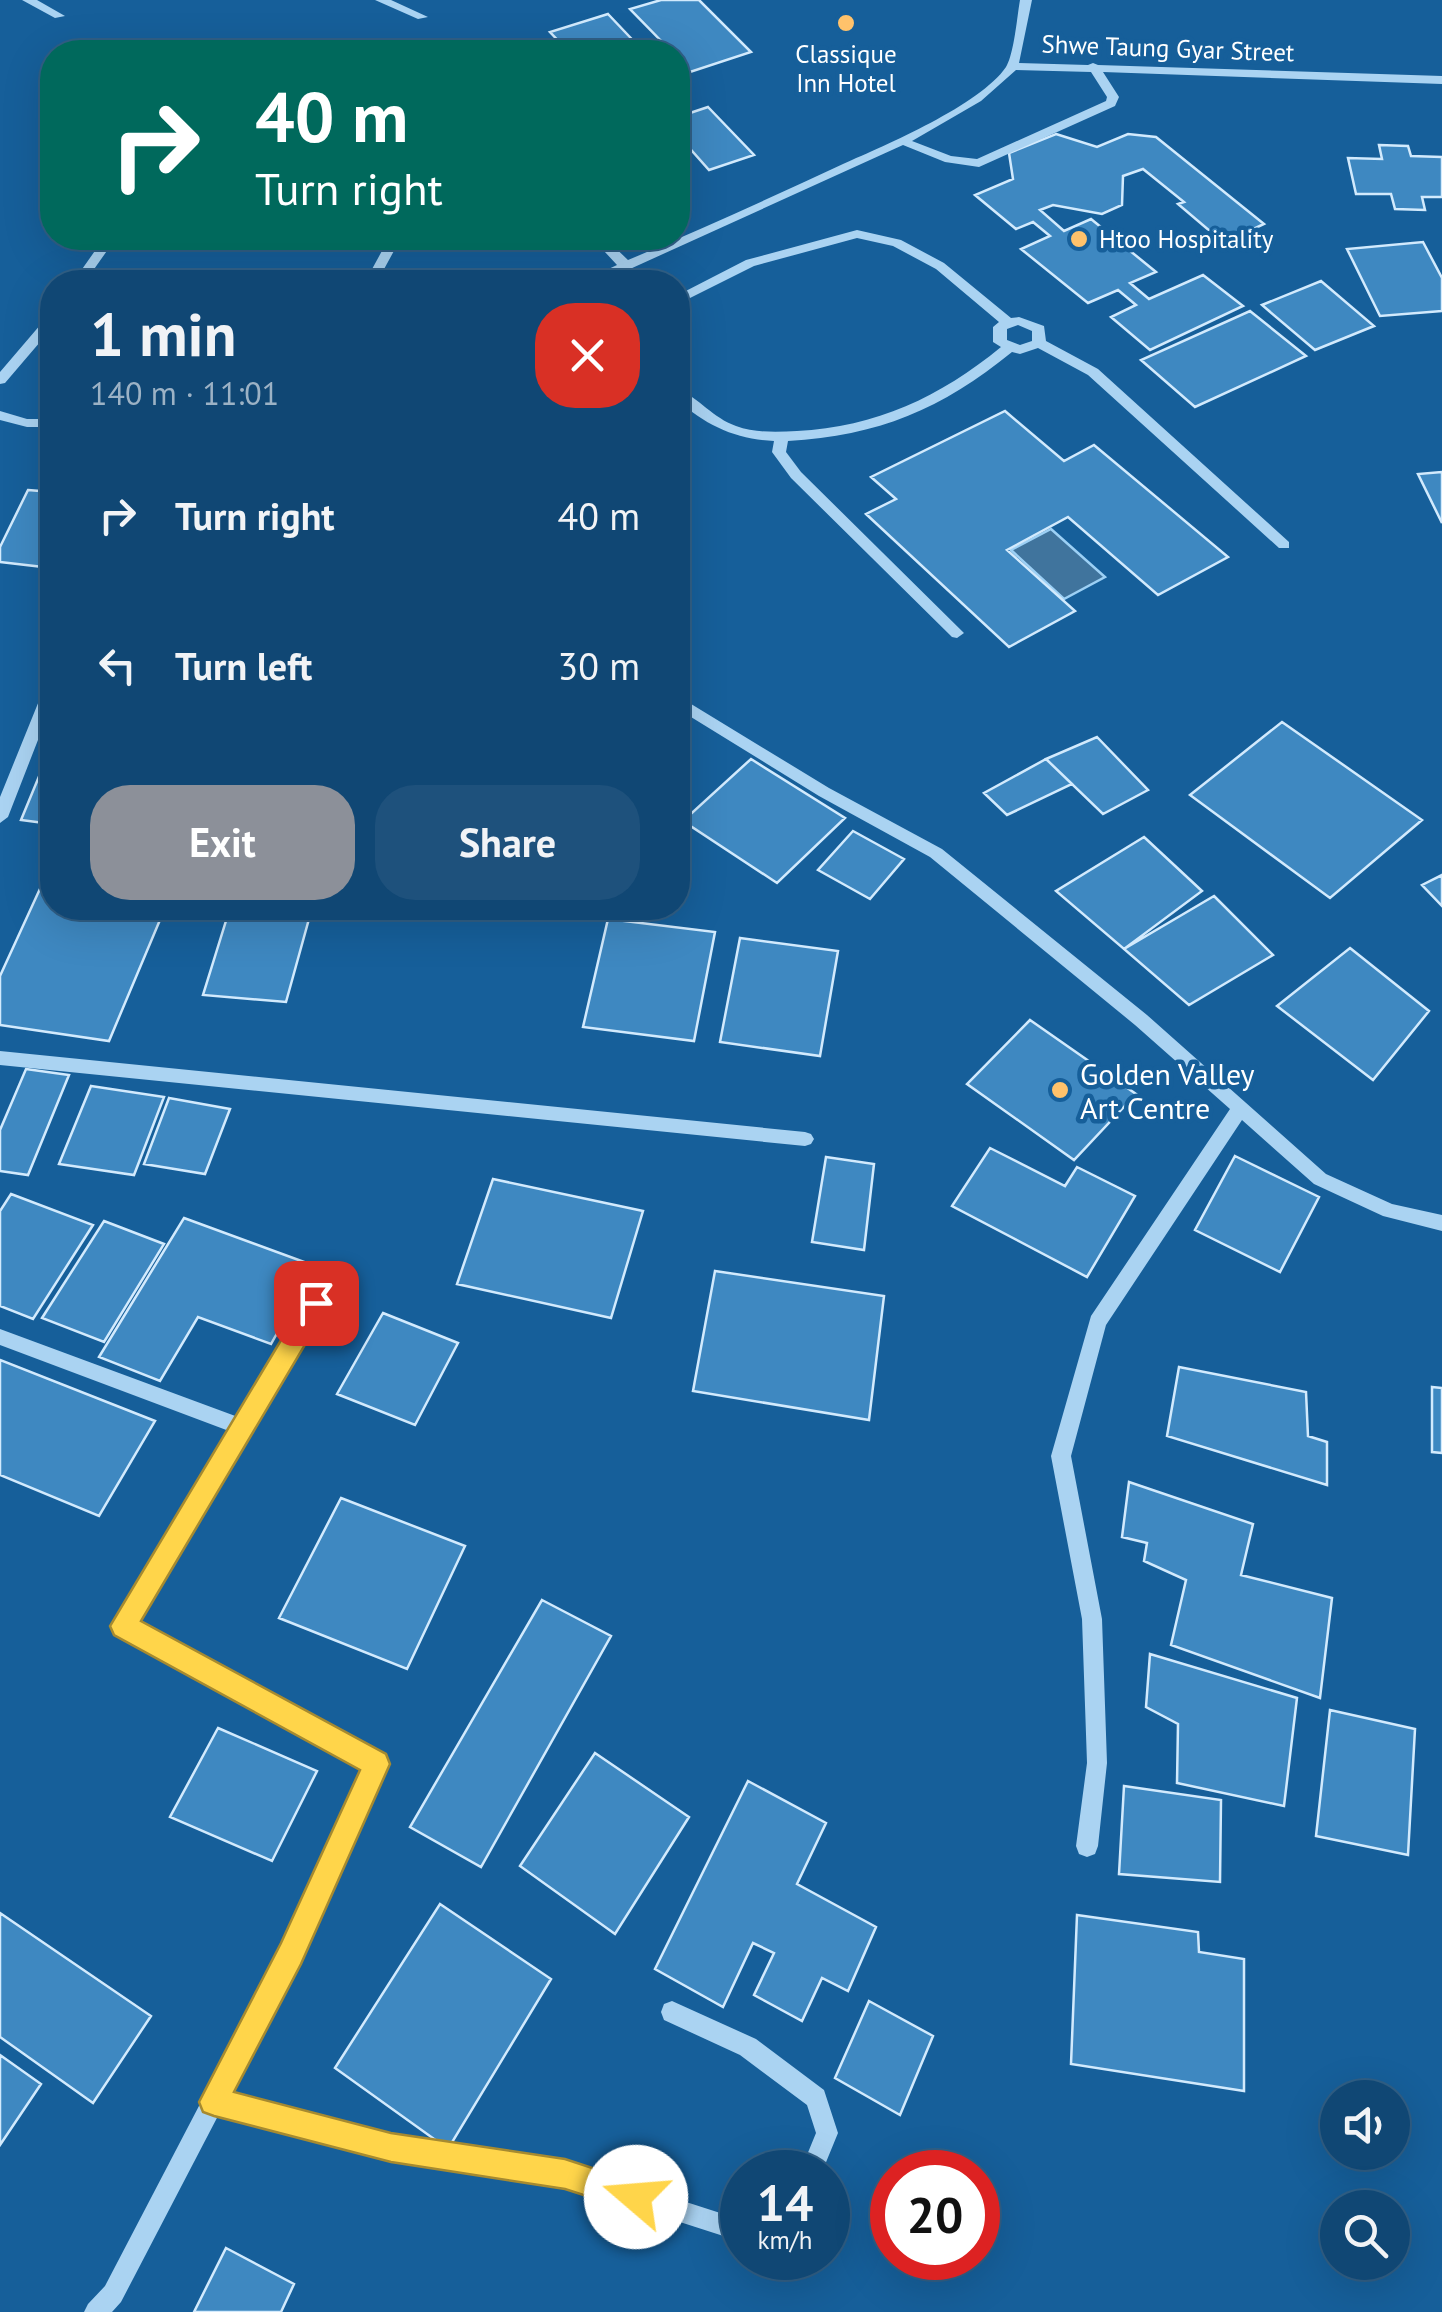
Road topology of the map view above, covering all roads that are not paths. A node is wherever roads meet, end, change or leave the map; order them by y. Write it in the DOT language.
graph roads {
  1 [pos="28,0"];
  2 [pos="381,0"];
  3 [pos="1026,0"];
  4 [pos="59,16"];
  5 [pos="422,17"];
  6 [pos="1013,66"];
  7 [pos="1093,66"];
  8 [pos="1442,80"];
  9 [pos="902,141"];
  10 [pos="690,237"];
  11 [pos="610,250"];
  12 [pos="661,250"];
  13 [pos="626,266"];
  14 [pos="616,270"];
  15 [pos="690,294"];
  16 [pos="1008,323"];
  17 [pos="40,334"];
  18 [pos="1039,344"];
  19 [pos="1009,347"];
  20 [pos="0,380"];
  21 [pos="690,405"];
  22 [pos="0,415"];
  23 [pos="40,423"];
  24 [pos="782,437"];
  25 [pos="1284,545"];
  26 [pos="957,634"];
  27 [pos="690,710"];
  28 [pos="40,716"];
  29 [pos="0,817"];
  30 [pos="0,1058"];
  31 [pos="1240,1108"];
  32 [pos="806,1139"];
  33 [pos="1442,1224"];
  34 [pos="316,1303"];
  35 [pos="0,1337"];
  36 [pos="242,1426"];
  37 [pos="1088,1846"];
  38 [pos="672,2012"];
  39 [pos="214,2102"];
  40 [pos="820,2150"];
  41 [pos="720,2224"];
  42 [pos="96,2312"];
  1 -- 4 [label="street"];
  2 -- 5 [label="street"];
  3 -- 6 [label="street"];
  6 -- 7 [label="street, Shwe Taung Gyar Street"];
  6 -- 9 [label="street, Shwe Taung Gyar Street"];
  7 -- 8 [label="street, Shwe Taung Gyar Street"];
  7 -- 9 [label="street"];
  9 -- 10 [label="street, Shwe Taung Gyar Street"];
  11 -- 13 [label="street"];
  12 -- 13 [label="street, Shwe Taung Gyar Street"];
  13 -- 14 [label="street, Shwe Taung Gyar Street"];
  15 -- 16 [label="street"];
  16 -- 18 [label="street"];
  16 -- 19 [label="street"];
  17 -- 20 [label="street"];
  18 -- 19 [label="street"];
  18 -- 25 [label="street"];
  19 -- 24 [label="street"];
  21 -- 24 [label="street"];
  22 -- 23 [label="street"];
  24 -- 26 [label="street"];
  27 -- 31 [label="street"];
  28 -- 29 [label="street"];
  30 -- 32 [label="street"];
  31 -- 33 [label="street"];
  31 -- 37 [label="street"];
  34 -- 36 [label="street"];
  35 -- 36 [label="street"];
  36 -- 39 [label="street"];
  38 -- 40 [label="street"];
  39 -- 41 [label="street"];
  39 -- 42 [label="street"];
}
